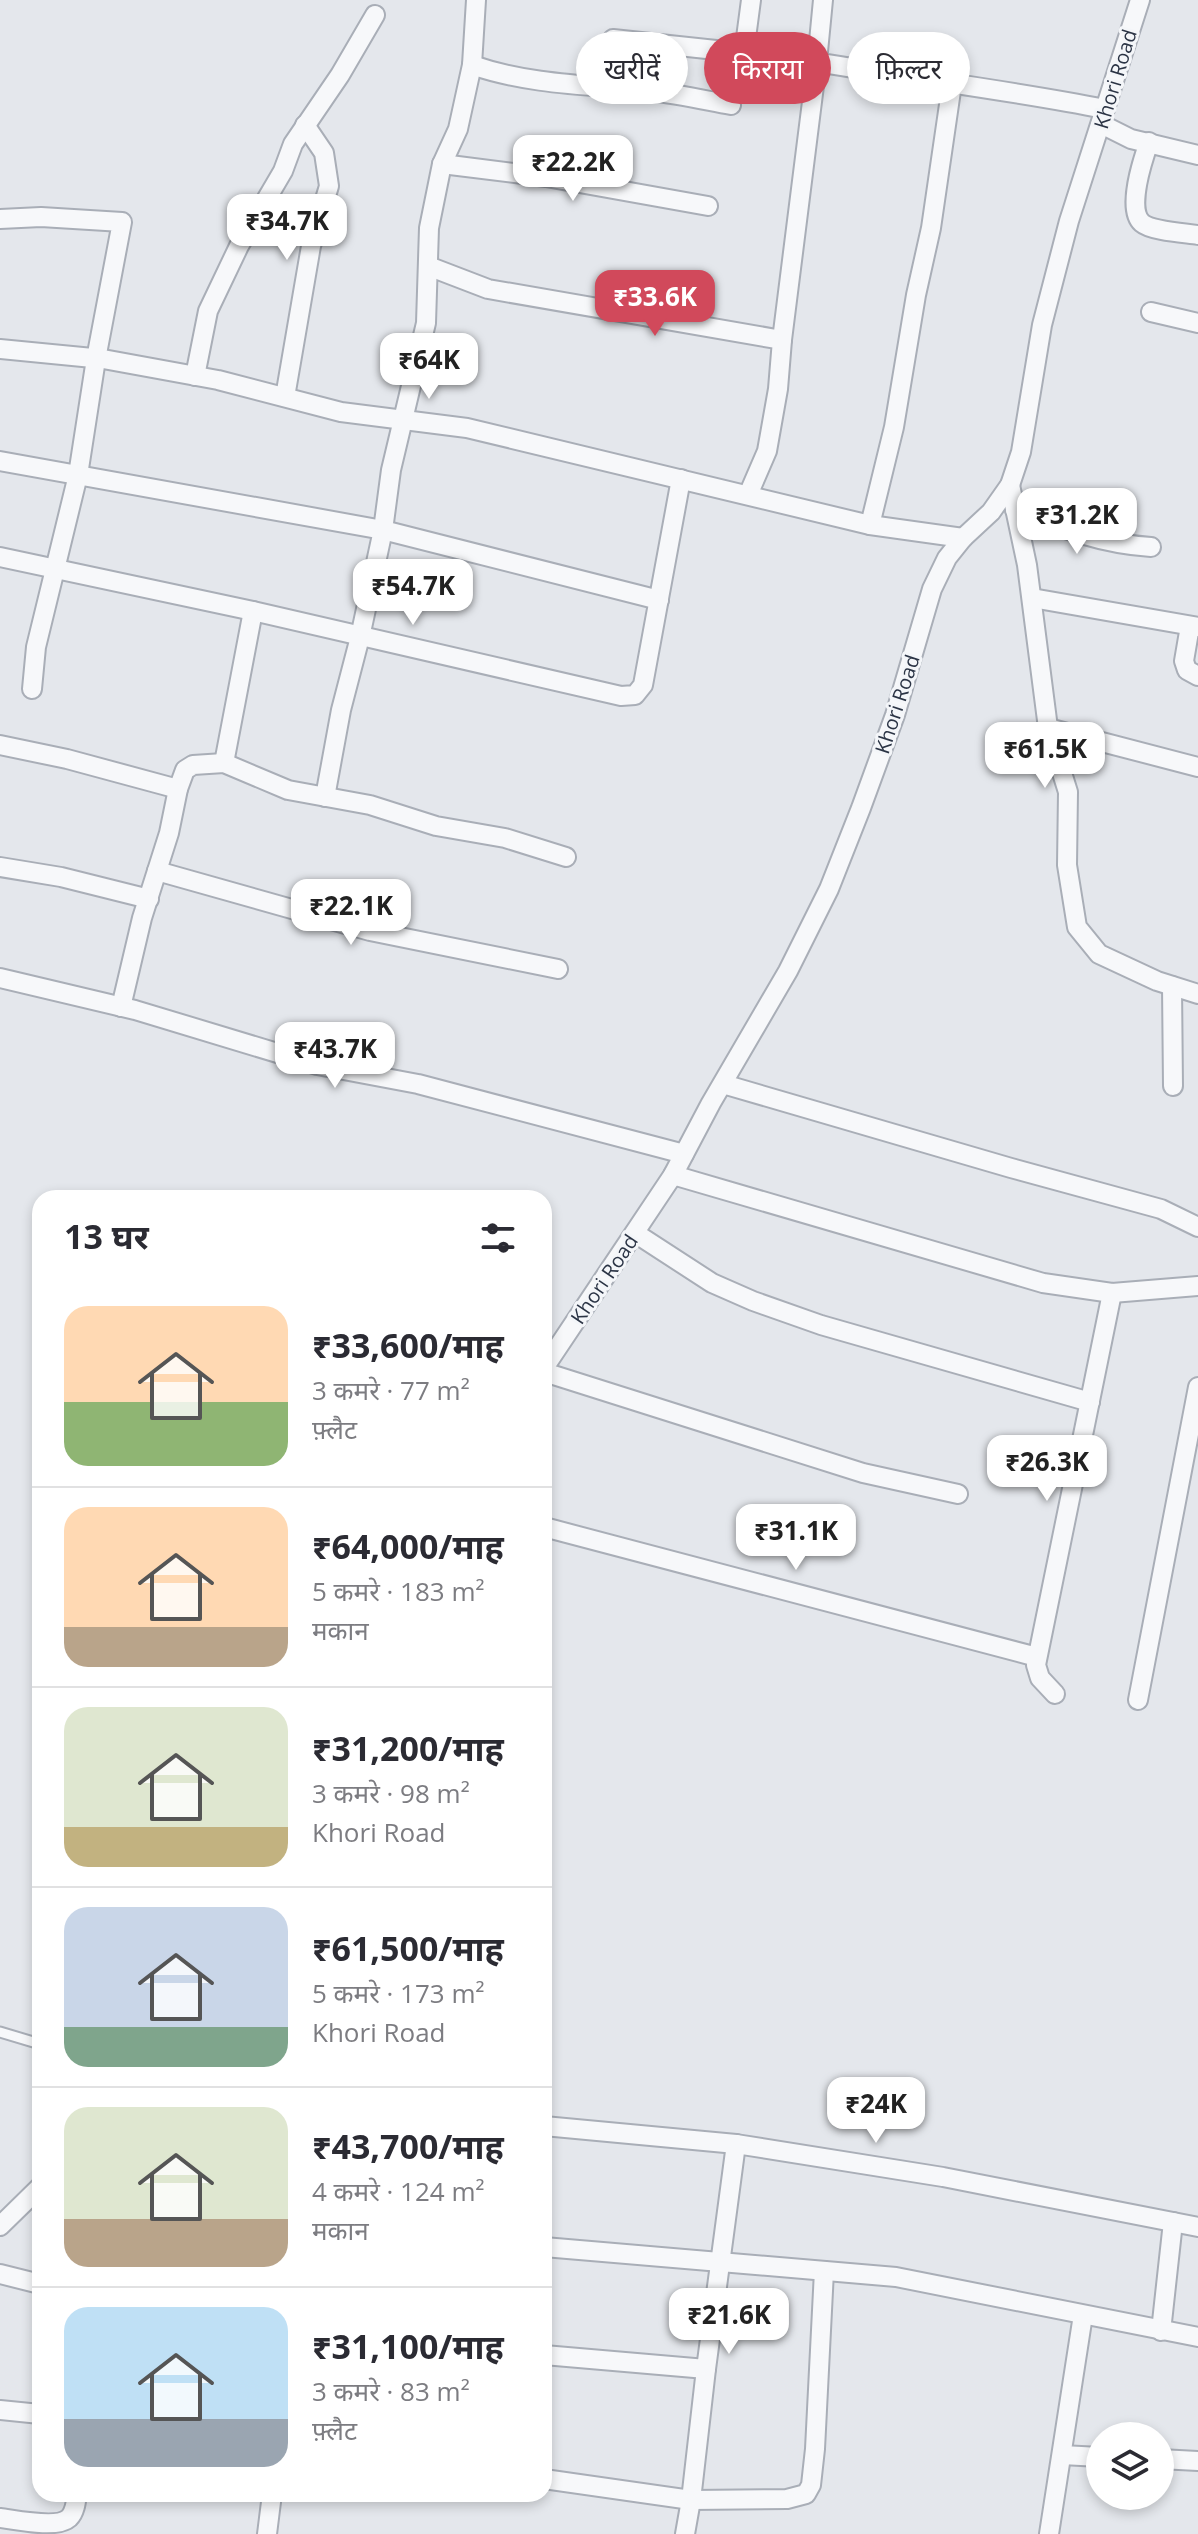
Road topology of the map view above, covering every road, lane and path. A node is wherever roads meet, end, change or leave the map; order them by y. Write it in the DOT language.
graph roads {
  1 [pos="476,0"];
  2 [pos="751,0"];
  3 [pos="823,0"];
  4 [pos="1140,0"];
  5 [pos="375,15"];
  6 [pos="747,32"];
  7 [pos="820,32"];
  8 [pos="472,65"];
  9 [pos="970,86"];
  10 [pos="812,104"];
  11 [pos="949,104"];
  12 [pos="731,105"];
  13 [pos="1103,117"];
  14 [pos="305,125"];
  15 [pos="1149,142"];
  16 [pos="1198,155"];
  17 [pos="442,164"];
  18 [pos="708,206"];
  19 [pos="0,219"];
  20 [pos="1198,235"];
  21 [pos="428,266"];
  22 [pos="1151,312"];
  23 [pos="1198,323"];
  24 [pos="782,340"];
  25 [pos="0,349"];
  26 [pos="96,359"];
  27 [pos="195,376"];
  28 [pos="285,397"];
  29 [pos="403,420"];
  30 [pos="0,461"];
  31 [pos="78,475"];
  32 [pos="681,479"];
  33 [pos="1010,485"];
  34 [pos="748,495"];
  35 [pos="1015,510"];
  36 [pos="870,525"];
  37 [pos="383,530"];
  38 [pos="963,538"];
  39 [pos="1151,547"];
  40 [pos="0,557"];
  41 [pos="57,569"];
  42 [pos="1032,598"];
  43 [pos="659,600"];
  44 [pos="253,611"];
  45 [pos="1194,626"];
  46 [pos="360,637"];
  47 [pos="1198,676"];
  48 [pos="32,689"];
  49 [pos="1048,728"];
  50 [pos="0,745"];
  51 [pos="224,763"];
  52 [pos="1198,767"];
  53 [pos="178,789"];
  54 [pos="325,797"];
  55 [pos="566,857"];
  56 [pos="0,867"];
  57 [pos="157,871"];
  58 [pos="149,899"];
  59 [pos="558,969"];
  60 [pos="0,978"];
  61 [pos="1172,986"];
  62 [pos="1198,994"];
  63 [pos="121,1007"];
  64 [pos="723,1084"];
  65 [pos="1173,1086"];
  66 [pos="684,1154"];
  67 [pos="673,1175"];
  68 [pos="1198,1227"];
  69 [pos="635,1233"];
  70 [pos="1198,1286"];
  71 [pos="1112,1293"];
  72 [pos="552,1358"];
  73 [pos="552,1373"];
  74 [pos="1198,1387"];
  75 [pos="1090,1402"];
  76 [pos="958,1494"];
  77 [pos="552,1529"];
  78 [pos="1037,1657"];
  79 [pos="1055,1694"];
  80 [pos="1138,1700"];
  81 [pos="0,2032"];
  82 [pos="32,2042"];
  83 [pos="552,2127"];
  84 [pos="736,2144"];
  85 [pos="32,2195"];
  86 [pos="1173,2222"];
  87 [pos="0,2226"];
  88 [pos="1198,2227"];
  89 [pos="552,2248"];
  90 [pos="721,2262"];
  91 [pos="824,2271"];
  92 [pos="0,2274"];
  93 [pos="32,2282"];
  94 [pos="1083,2315"];
  95 [pos="1161,2331"];
  96 [pos="1198,2337"];
  97 [pos="552,2356"];
  98 [pos="706,2369"];
  99 [pos="0,2410"];
  100 [pos="32,2413"];
  101 [pos="1062,2455"];
  102 [pos="1086,2456"];
  103 [pos="1174,2460"];
  104 [pos="1198,2461"];
  105 [pos="552,2480"];
  106 [pos="691,2500"];
  107 [pos="76,2502"];
  108 [pos="271,2502"];
  109 [pos="0,2518"];
  110 [pos="267,2534"];
  111 [pos="685,2534"];
  112 [pos="1049,2534"];
  1 -- 8 [label="street"];
  2 -- 6 [label="street"];
  3 -- 7 [label="street"];
  4 -- 13 [label="street, Khori Road"];
  5 -- 14 [label="street"];
  8 -- 12 [label="street"];
  8 -- 17 [label="street"];
  9 -- 13 [label="street"];
  10 -- 24 [label="street"];
  11 -- 36 [label="street"];
  13 -- 15 [label="street"];
  13 -- 33 [label="street, Khori Road"];
  14 -- 27 [label="street"];
  14 -- 28 [label="street"];
  15 -- 16 [label="street"];
  15 -- 20 [label="street"];
  17 -- 18 [label="street"];
  17 -- 21 [label="street"];
  19 -- 26 [label="street"];
  21 -- 24 [label="street"];
  21 -- 29 [label="street"];
  22 -- 23 [label="street"];
  24 -- 34 [label="street"];
  25 -- 26 [label="street"];
  26 -- 27 [label="street"];
  26 -- 31 [label="street"];
  27 -- 28 [label="street"];
  28 -- 29 [label="street"];
  29 -- 32 [label="street"];
  29 -- 37 [label="street"];
  30 -- 31 [label="street"];
  31 -- 37 [label="street"];
  31 -- 41 [label="street"];
  32 -- 34 [label="street"];
  32 -- 43 [label="street"];
  33 -- 35 [label="street"];
  33 -- 38 [label="street, Khori Road"];
  34 -- 36 [label="street"];
  35 -- 39 [label="street"];
  35 -- 42 [label="street"];
  36 -- 38 [label="street"];
  37 -- 43 [label="street"];
  37 -- 46 [label="street"];
  38 -- 64 [label="street, Khori Road"];
  40 -- 41 [label="street"];
  41 -- 44 [label="street"];
  41 -- 48 [label="street"];
  42 -- 45 [label="street"];
  42 -- 49 [label="street"];
  43 -- 46 [label="street"];
  44 -- 46 [label="street"];
  44 -- 51 [label="street"];
  45 -- 47 [label="street"];
  46 -- 54 [label="street"];
  49 -- 52 [label="street"];
  49 -- 61 [label="street"];
  50 -- 53 [label="street"];
  51 -- 53 [label="street"];
  51 -- 54 [label="street"];
  53 -- 57 [label="street"];
  54 -- 55 [label="street"];
  56 -- 58 [label="street"];
  57 -- 58 [label="street"];
  57 -- 59 [label="street"];
  58 -- 63 [label="street"];
  60 -- 63 [label="street"];
  61 -- 62 [label="street"];
  61 -- 65 [label="street"];
  63 -- 66 [label="street"];
  64 -- 66 [label="street, Khori Road"];
  64 -- 68 [label="street"];
  66 -- 67 [label="street, Khori Road"];
  67 -- 69 [label="street, Khori Road"];
  67 -- 71 [label="street"];
  69 -- 72 [label="street, Khori Road"];
  69 -- 75 [label="street"];
  70 -- 71 [label="street"];
  71 -- 75 [label="street"];
  73 -- 76 [label="street"];
  74 -- 80 [label="street"];
  75 -- 78 [label="street"];
  77 -- 78 [label="street"];
  78 -- 79 [label="street"];
  81 -- 82 [label="lane"];
  83 -- 84 [label="street"];
  84 -- 86 [label="street"];
  84 -- 90 [label="street"];
  85 -- 87 [label="street"];
  86 -- 88 [label="street"];
  86 -- 95 [label="street"];
  89 -- 90 [label="street"];
  90 -- 91 [label="street"];
  90 -- 98 [label="street"];
  91 -- 94 [label="street"];
  91 -- 106 [label="street"];
  92 -- 93 [label="street"];
  94 -- 95 [label="street"];
  94 -- 101 [label="street"];
  95 -- 96 [label="street"];
  97 -- 98 [label="street"];
  98 -- 106 [label="street"];
  99 -- 100 [label="street"];
  101 -- 102 [label="street"];
  101 -- 112 [label="street"];
  103 -- 104 [label="street"];
  105 -- 106 [label="street"];
  106 -- 111 [label="street"];
  107 -- 109 [label="street"];
  108 -- 110 [label="street"];
}
